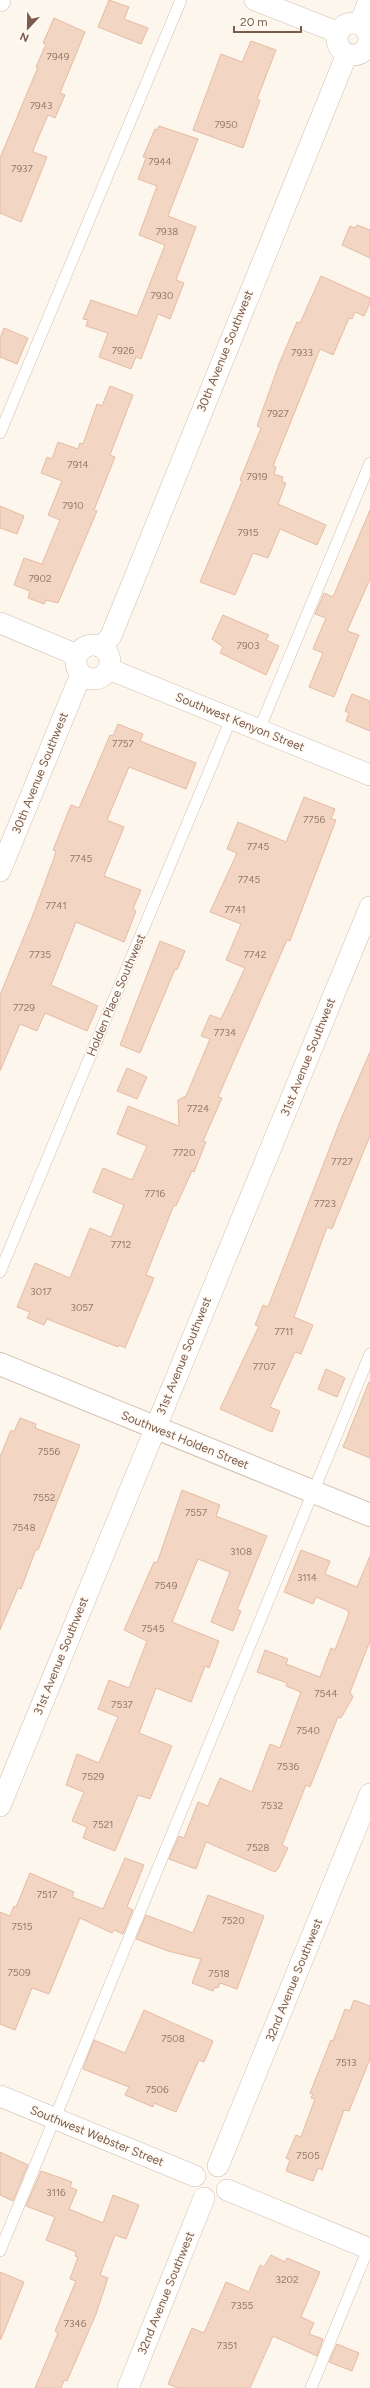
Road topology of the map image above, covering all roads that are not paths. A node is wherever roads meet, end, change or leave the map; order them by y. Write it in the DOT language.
graph roads {
  1 [pos="181,0"];
  2 [pos="255,0"];
  3 [pos="369,0"];
  4 [pos="360,24"];
  5 [pos="337,32"];
  6 [pos="369,47"];
  7 [pos="347,54"];
  8 [pos="0,433"];
  9 [pos="370,463"];
  10 [pos="0,623"];
  11 [pos="102,647"];
  12 [pos="77,655"];
  13 [pos="109,669"];
  14 [pos="83,676"];
  15 [pos="231,719"];
  16 [pos="259,730"];
  17 [pos="370,775"];
  18 [pos="0,871"];
  19 [pos="370,907"];
  20 [pos="0,1272"];
  21 [pos="370,1354"];
  22 [pos="0,1364"];
  23 [pos="155,1428"];
  24 [pos="312,1491"];
  25 [pos="370,1514"];
  26 [pos="370,1794"];
  27 [pos="0,1806"];
  28 [pos="0,2096"];
  29 [pos="53,2118"];
  30 [pos="218,2166"];
  31 [pos="195,2176"];
  32 [pos="227,2190"];
  33 [pos="204,2198"];
  34 [pos="369,2247"];
  35 [pos="0,2251"];
  36 [pos="128,2388"];
  37 [pos="311,2388"];
  1 -- 8 [label="lane"];
  2 -- 5 [label="street"];
  3 -- 4 [label="street"];
  4 -- 5 [label="street"];
  4 -- 6 [label="street"];
  5 -- 7 [label="street"];
  6 -- 7 [label="street"];
  7 -- 11 [label="street, 30th Avenue Southwest"];
  9 -- 16 [label="lane"];
  10 -- 12 [label="street"];
  11 -- 12 [label="street"];
  11 -- 13 [label="street"];
  12 -- 14 [label="street"];
  13 -- 14 [label="street"];
  13 -- 15 [label="street, Southwest Kenyon Street"];
  14 -- 18 [label="street, 30th Avenue Southwest"];
  15 -- 16 [label="street, Southwest Kenyon Street"];
  15 -- 20 [label="lane, Holden Place Southwest"];
  16 -- 17 [label="street, Southwest Kenyon Street"];
  19 -- 23 [label="street, 31st Avenue Southwest"];
  21 -- 24 [label="lane"];
  22 -- 23 [label="street, Southwest Holden Street"];
  23 -- 24 [label="street, Southwest Holden Street"];
  23 -- 27 [label="street, 31st Avenue Southwest"];
  24 -- 25 [label="street, Southwest Holden Street"];
  24 -- 29 [label="lane"];
  26 -- 30 [label="street, 32nd Avenue Southwest"];
  28 -- 29 [label="street, Southwest Webster Street"];
  29 -- 31 [label="street, Southwest Webster Street"];
  29 -- 35 [label="lane"];
  30 -- 31 [label="street"];
  30 -- 32 [label="street"];
  31 -- 33 [label="street"];
  32 -- 33 [label="street"];
  32 -- 34 [label="street"];
  33 -- 36 [label="street, 32nd Avenue Southwest"];
  34 -- 37 [label="lane"];
}
